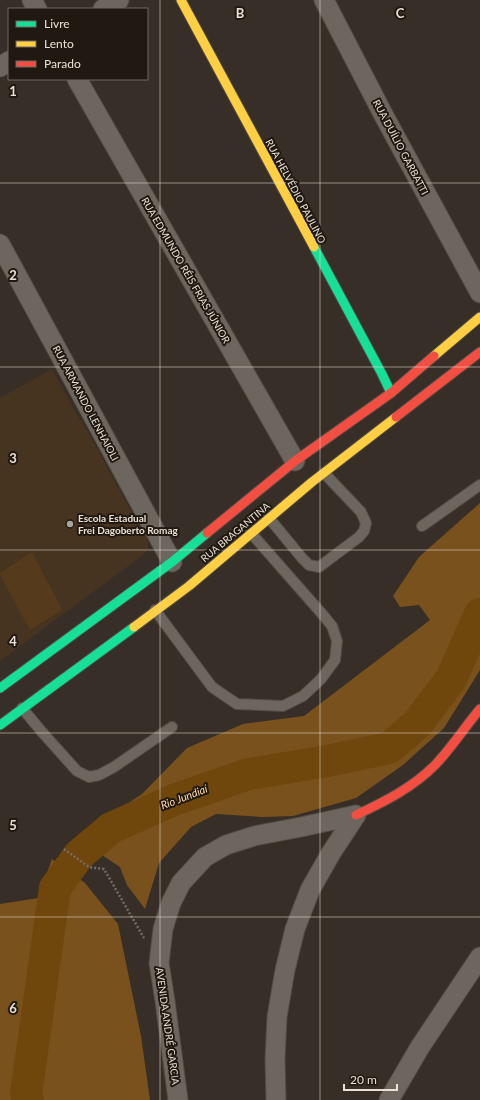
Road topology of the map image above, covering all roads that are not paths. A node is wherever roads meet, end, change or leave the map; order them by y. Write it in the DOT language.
graph roads {
  1 [pos="119,0"];
  2 [pos="181,0"];
  3 [pos="324,0"];
  4 [pos="104,8"];
  5 [pos="78,80"];
  6 [pos="0,244"];
  7 [pos="480,293"];
  8 [pos="480,317"];
  9 [pos="479,355"];
  10 [pos="391,393"];
  11 [pos="295,461"];
  12 [pos="324,473"];
  13 [pos="480,485"];
  14 [pos="269,518"];
  15 [pos="422,526"];
  16 [pos="251,533"];
  17 [pos="172,562"];
  18 [pos="155,610"];
  19 [pos="0,688"];
  20 [pos="22,708"];
  21 [pos="480,709"];
  22 [pos="0,724"];
  23 [pos="172,727"];
  24 [pos="356,815"];
  25 [pos="480,957"];
  26 [pos="178,1100"];
  27 [pos="276,1100"];
  28 [pos="389,1100"];
  1 -- 4 [label="street"];
  2 -- 10 [label="main road, RUA HELVÉDIO PAULINO"];
  3 -- 7 [label="street, RUA DUÍLIO GARBATTI"];
  5 -- 11 [label="street, RUA EDMUNDO RÉIS FRIAS JÚNIOR"];
  6 -- 17 [label="street, RUA ARMANDO LENHAIOLI"];
  8 -- 10 [label="main road, RUA BRAGANTINA"];
  9 -- 12 [label="main road, RUA BRAGANTINA"];
  10 -- 11 [label="main road, RUA BRAGANTINA"];
  11 -- 17 [label="main road, RUA BRAGANTINA"];
  12 -- 14 [label="main road, RUA BRAGANTINA"];
  12 -- 14 [label="lane"];
  13 -- 15 [label="lane"];
  14 -- 16 [label="main road, RUA BRAGANTINA"];
  16 -- 18 [label="main road, RUA BRAGANTINA"];
  16 -- 18 [label="lane"];
  17 -- 19 [label="main road, RUA BRAGANTINA"];
  18 -- 20 [label="main road, RUA BRAGANTINA"];
  20 -- 22 [label="main road, RUA BRAGANTINA"];
  20 -- 23 [label="lane"];
  21 -- 24 [label="main road, AVENIDA ANDRÉ GARCIA"];
  24 -- 26 [label="street, AVENIDA ANDRÉ GARCIA"];
  24 -- 27 [label="street"];
  25 -- 28 [label="street"];
}
